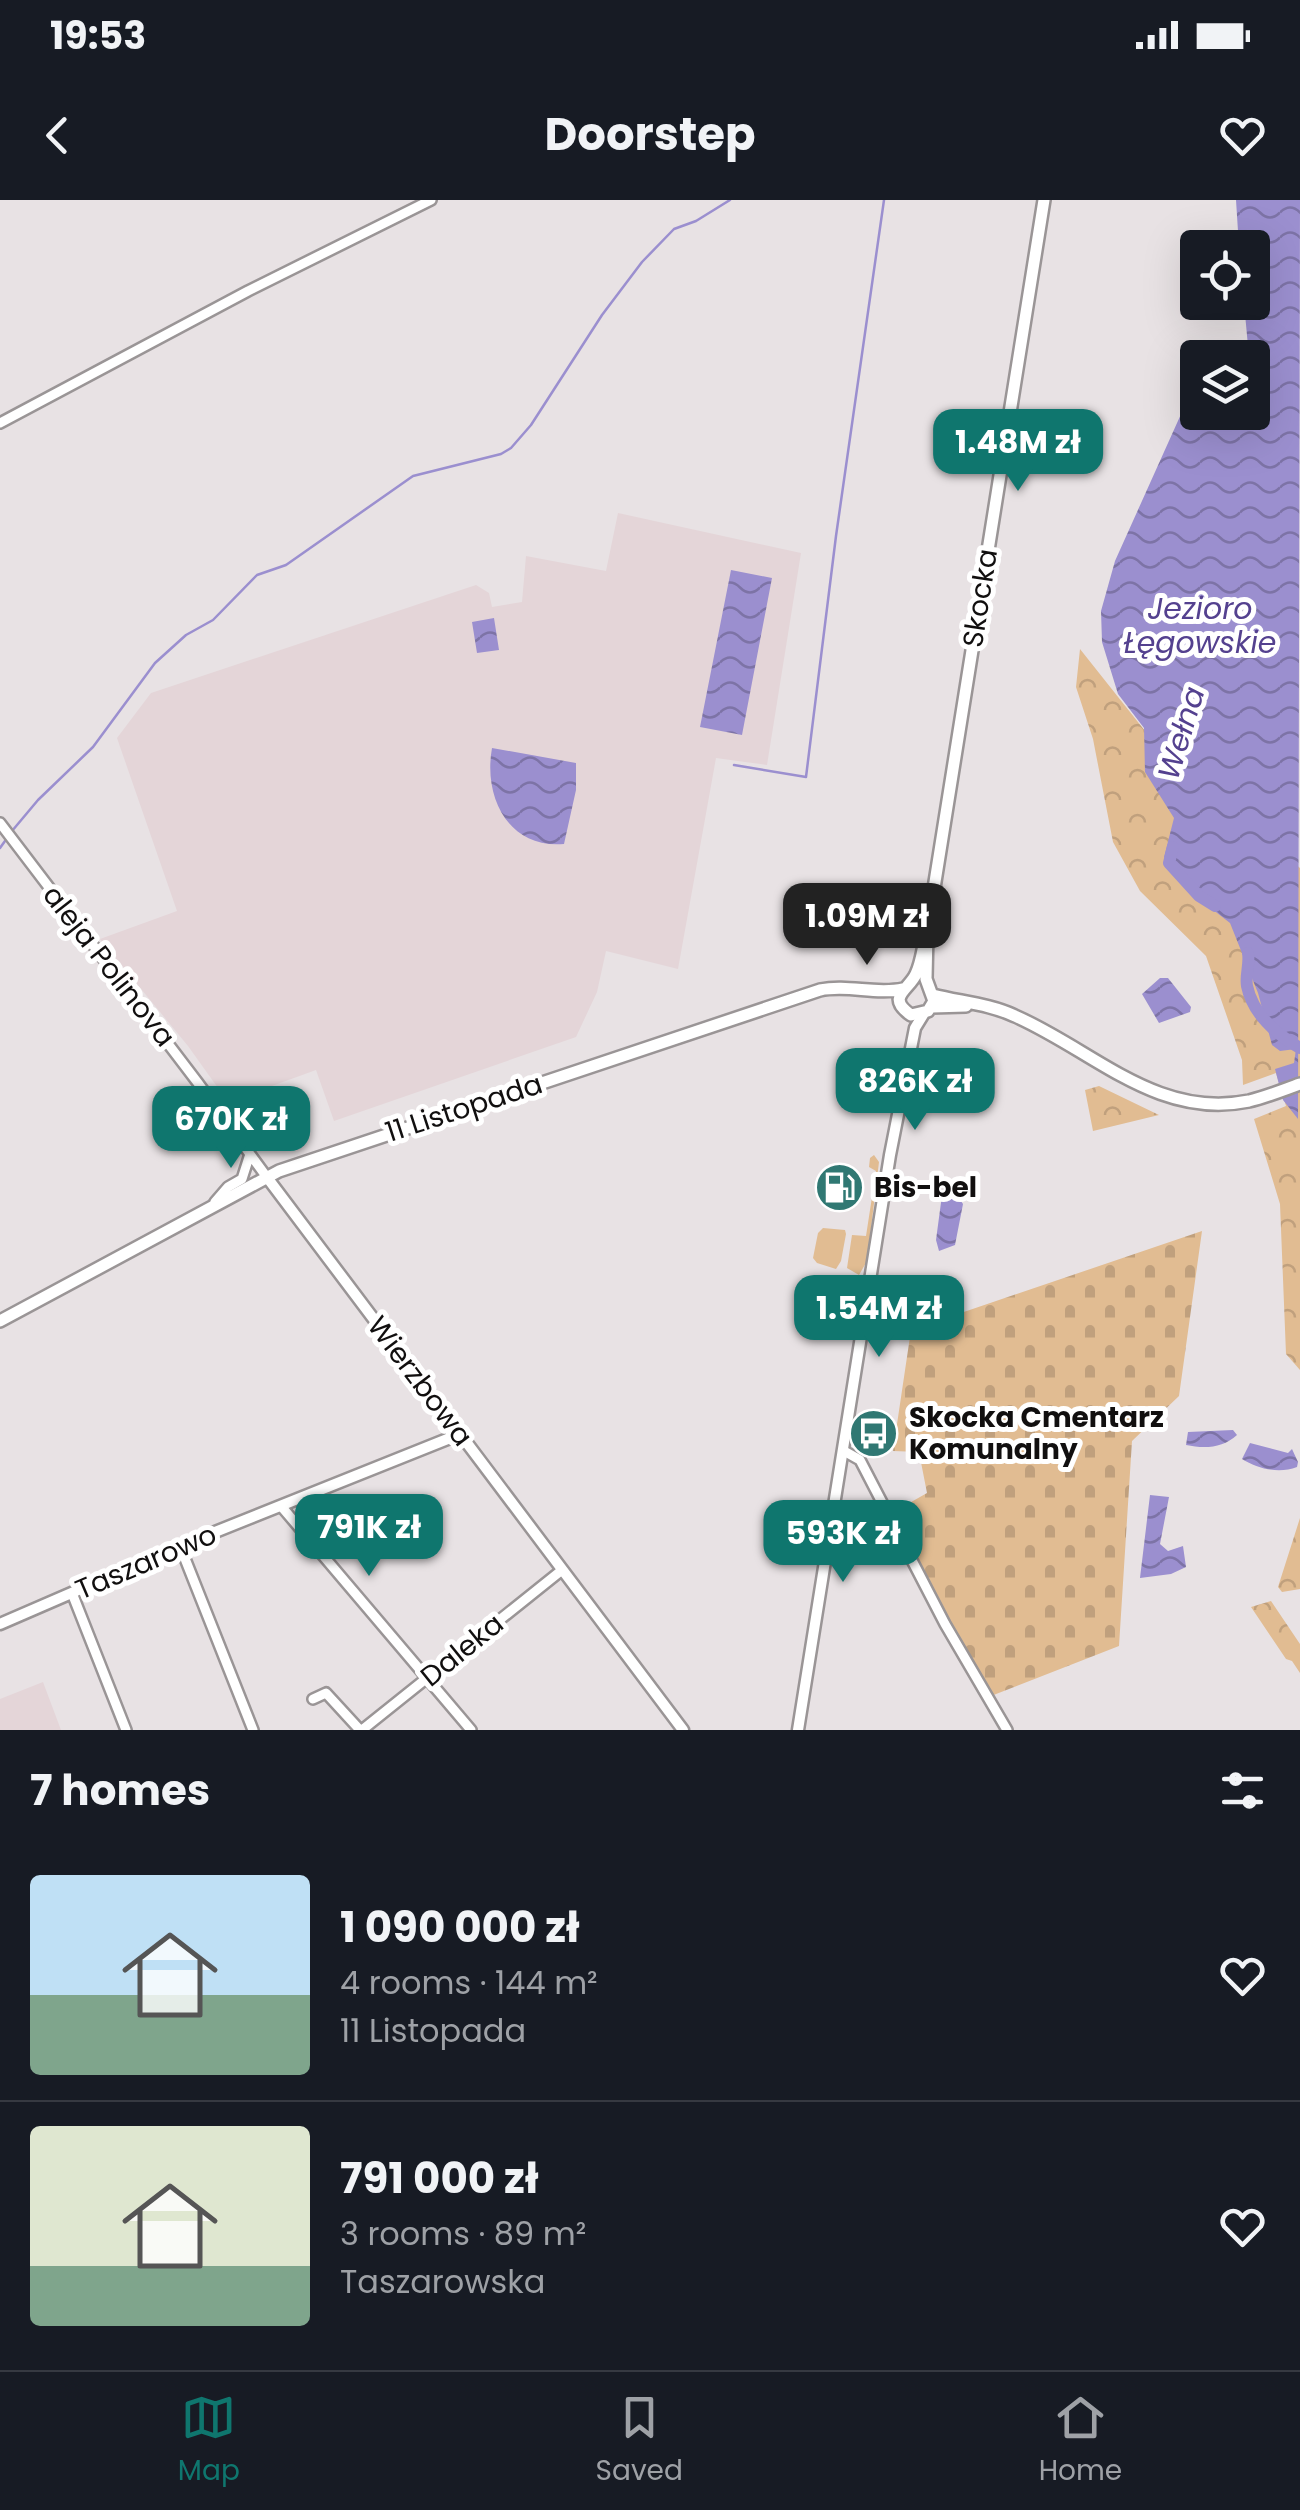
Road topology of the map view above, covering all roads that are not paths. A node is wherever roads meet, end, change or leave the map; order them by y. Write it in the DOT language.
graph roads {
  1 [pos="431,200"];
  2 [pos="1044,201"];
  3 [pos="0,422"];
  4 [pos="4,828"];
  5 [pos="927,932"];
  6 [pos="907,986"];
  7 [pos="838,988"];
  8 [pos="929,1000"];
  9 [pos="903,1008"];
  10 [pos="906,1065"];
  11 [pos="1300,1084"];
  12 [pos="247,1151"];
  13 [pos="266,1176"];
  14 [pos="215,1203"];
  15 [pos="0,1320"];
  16 [pos="847,1432"];
  17 [pos="460,1434"];
  18 [pos="865,1436"];
  19 [pos="844,1451"];
  20 [pos="281,1506"];
  21 [pos="180,1546"];
  22 [pos="562,1570"];
  23 [pos="72,1593"];
  24 [pos="0,1624"];
  25 [pos="427,1678"];
  26 [pos="313,1698"];
  27 [pos="126,1730"];
  28 [pos="252,1730"];
  29 [pos="361,1730"];
  30 [pos="471,1730"];
  31 [pos="683,1730"];
  32 [pos="798,1730"];
  33 [pos="1007,1730"];
  1 -- 3 [label="street"];
  2 -- 5 [label="main road, Skocka"];
  4 -- 12 [label="street, aleja Polinova"];
  5 -- 6 [label="main road, Skocka"];
  5 -- 8 [label="main road, Skocka"];
  6 -- 7 [label="main road, 11 Listopada"];
  6 -- 8 [label="main road, 11 Listopada"];
  6 -- 9 [label="main road, Skocka"];
  7 -- 9 [label="main road, 11 Listopada"];
  7 -- 13 [label="main road, 11 Listopada"];
  8 -- 9 [label="main road, 11 Listopada"];
  8 -- 10 [label="street, Skocka"];
  8 -- 11 [label="main road"];
  9 -- 10 [label="street, Skocka"];
  10 -- 16 [label="street, Skocka"];
  12 -- 13 [label="street, aleja Polinova"];
  12 -- 14 [label="street"];
  13 -- 14 [label="main road, 11 Listopada"];
  13 -- 17 [label="street, Wierzbowa"];
  14 -- 15 [label="main road, 11 Listopada"];
  16 -- 18 [label="street"];
  16 -- 19 [label="street, Skocka"];
  17 -- 20 [label="street, Taszarowo"];
  17 -- 22 [label="street, Wierzbowa"];
  19 -- 32 [label="street, Skocka"];
  19 -- 33 [label="street"];
  20 -- 21 [label="street, Taszarowo"];
  20 -- 25 [label="street"];
  21 -- 23 [label="street, Taszarowo"];
  21 -- 28 [label="street"];
  22 -- 25 [label="street, Daleka"];
  22 -- 31 [label="street, Wierzbowa"];
  23 -- 24 [label="street, Taszarowo"];
  23 -- 27 [label="street"];
  25 -- 29 [label="street, Daleka"];
  25 -- 30 [label="street"];
  26 -- 29 [label="street"];
}
